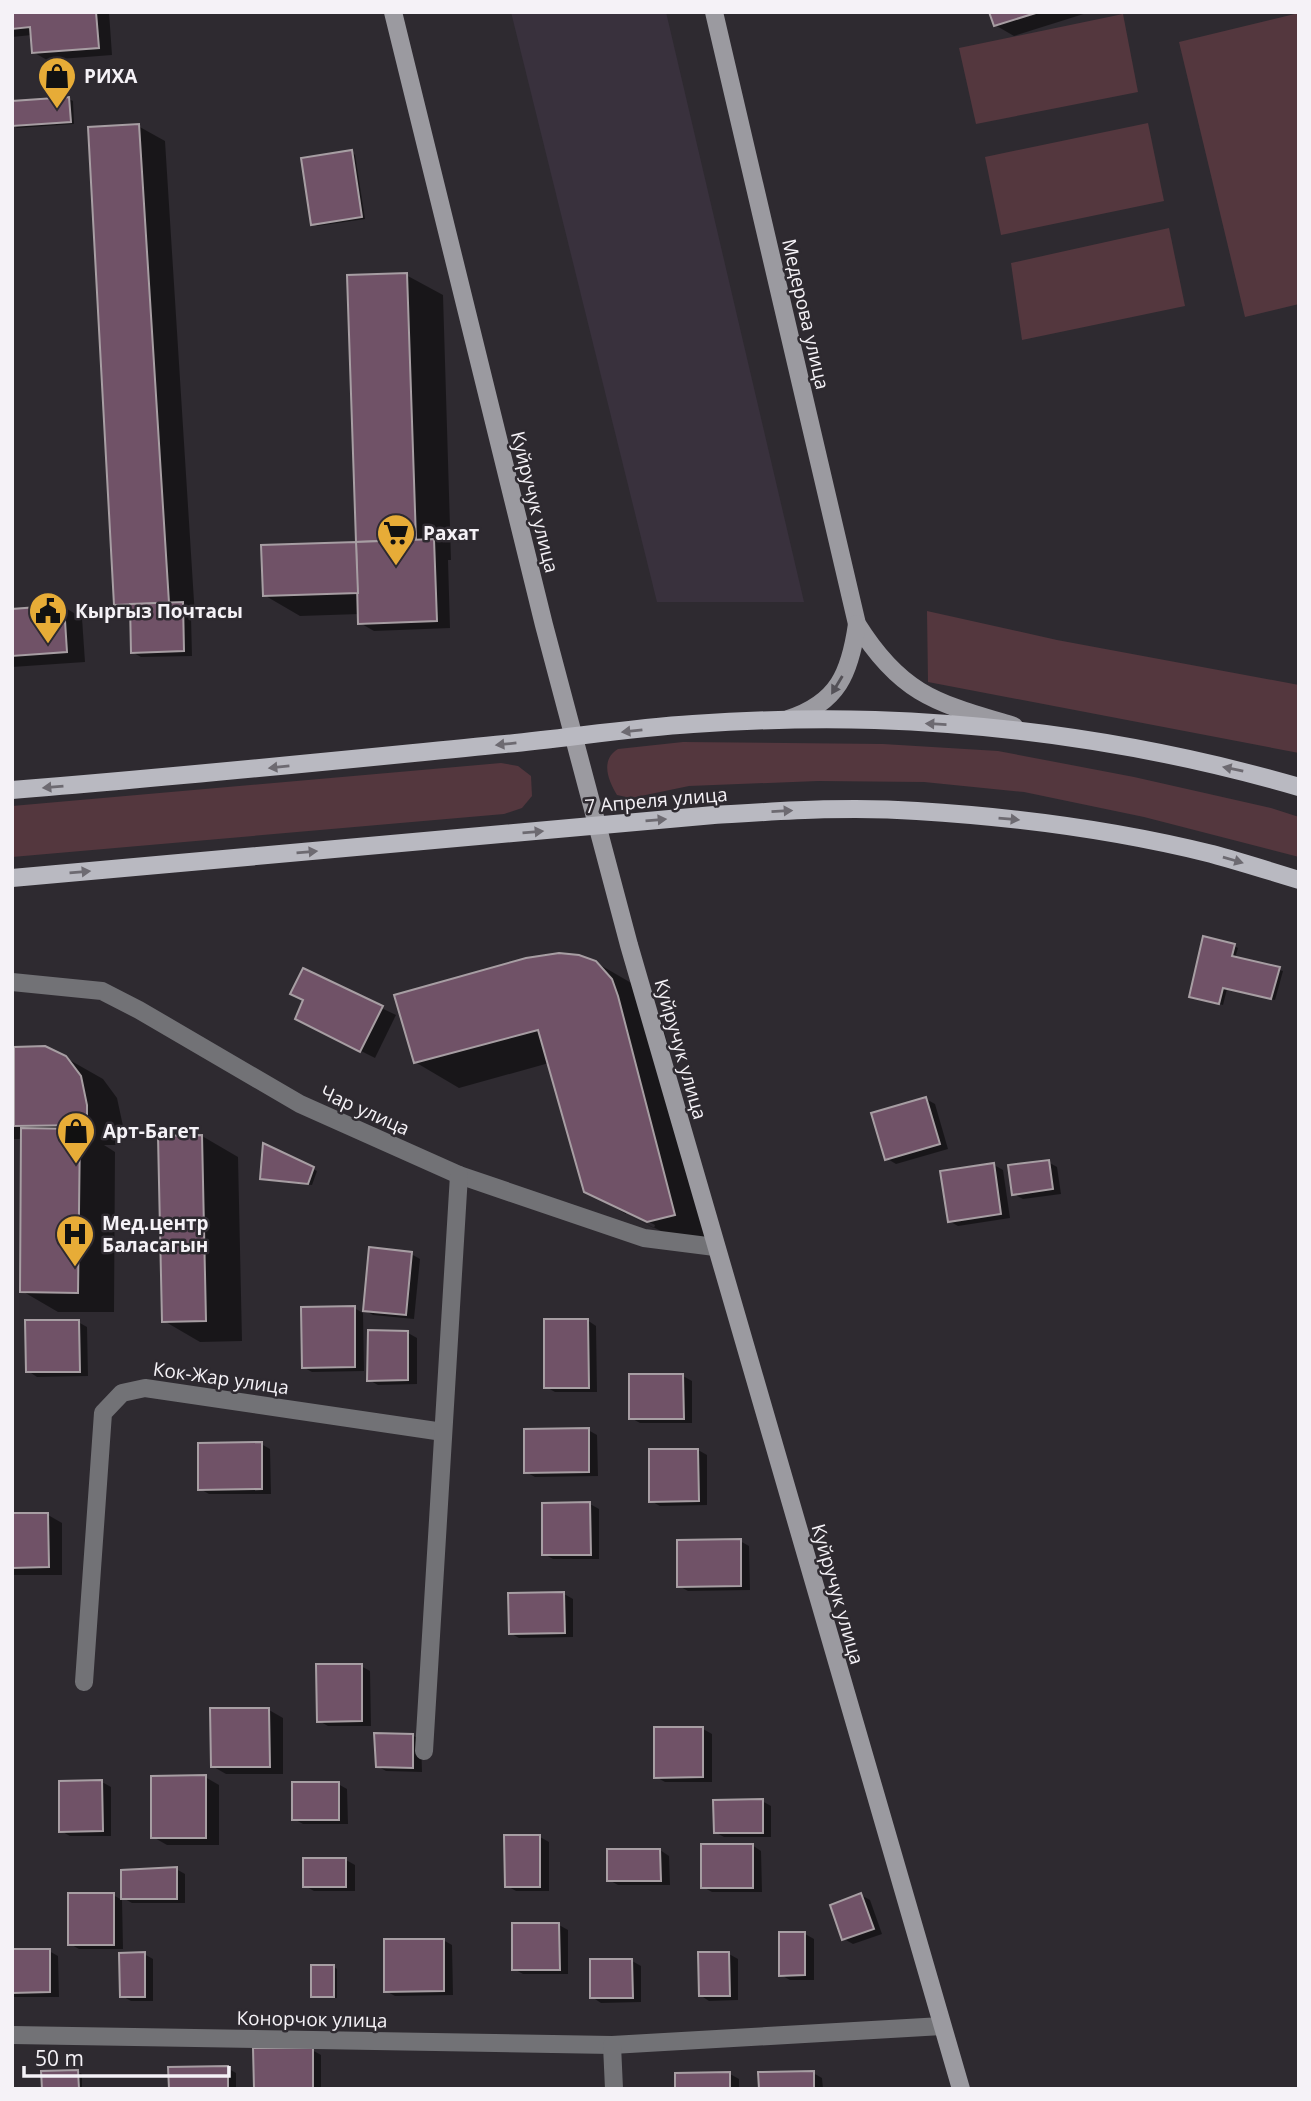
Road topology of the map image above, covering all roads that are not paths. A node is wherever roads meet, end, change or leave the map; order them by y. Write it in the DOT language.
graph roads {
  1 [pos="393,12"];
  2 [pos="714,12"];
  3 [pos="858,625"];
  4 [pos="785,720"];
  5 [pos="1039,733"];
  6 [pos="574,737"];
  7 [pos="1299,787"];
  8 [pos="12,790"];
  9 [pos="597,826"];
  10 [pos="12,878"];
  11 [pos="1299,880"];
  12 [pos="12,982"];
  13 [pos="459,1175"];
  14 [pos="715,1247"];
  15 [pos="443,1432"];
  16 [pos="84,1682"];
  17 [pos="424,1751"];
  18 [pos="942,2026"];
  19 [pos="12,2035"];
  20 [pos="611,2045"];
  21 [pos="614,2089"];
  22 [pos="961,2089"];
  1 -- 6 [label="street, Куйручук улица"];
  2 -- 3 [label="street, Медерова улица"];
  3 -- 4 [label="street, Медерова улица, one-way"];
  3 -- 5 [label="street, Медерова улица"];
  5 -- 4 [label="main road, one-way"];
  4 -- 6 [label="main road, one-way"];
  7 -- 5 [label="main road, one-way"];
  6 -- 8 [label="main road, one-way"];
  6 -- 9 [label="street, Куйручук улица"];
  10 -- 9 [label="main road, 7 Апреля улица, one-way"];
  9 -- 11 [label="main road, 7 Апреля улица, one-way"];
  9 -- 14 [label="street, Куйручук улица"];
  12 -- 13 [label="street, Чар улица"];
  13 -- 14 [label="street, Чар улица"];
  13 -- 15 [label="street"];
  14 -- 18 [label="street, Куйручук улица"];
  15 -- 16 [label="street, Кок-Жар улица"];
  15 -- 17 [label="street"];
  18 -- 20 [label="street, Конорчок улица"];
  18 -- 22 [label="street, Куйручук улица"];
  19 -- 20 [label="street, Конорчок улица"];
  20 -- 21 [label="street"];
}
